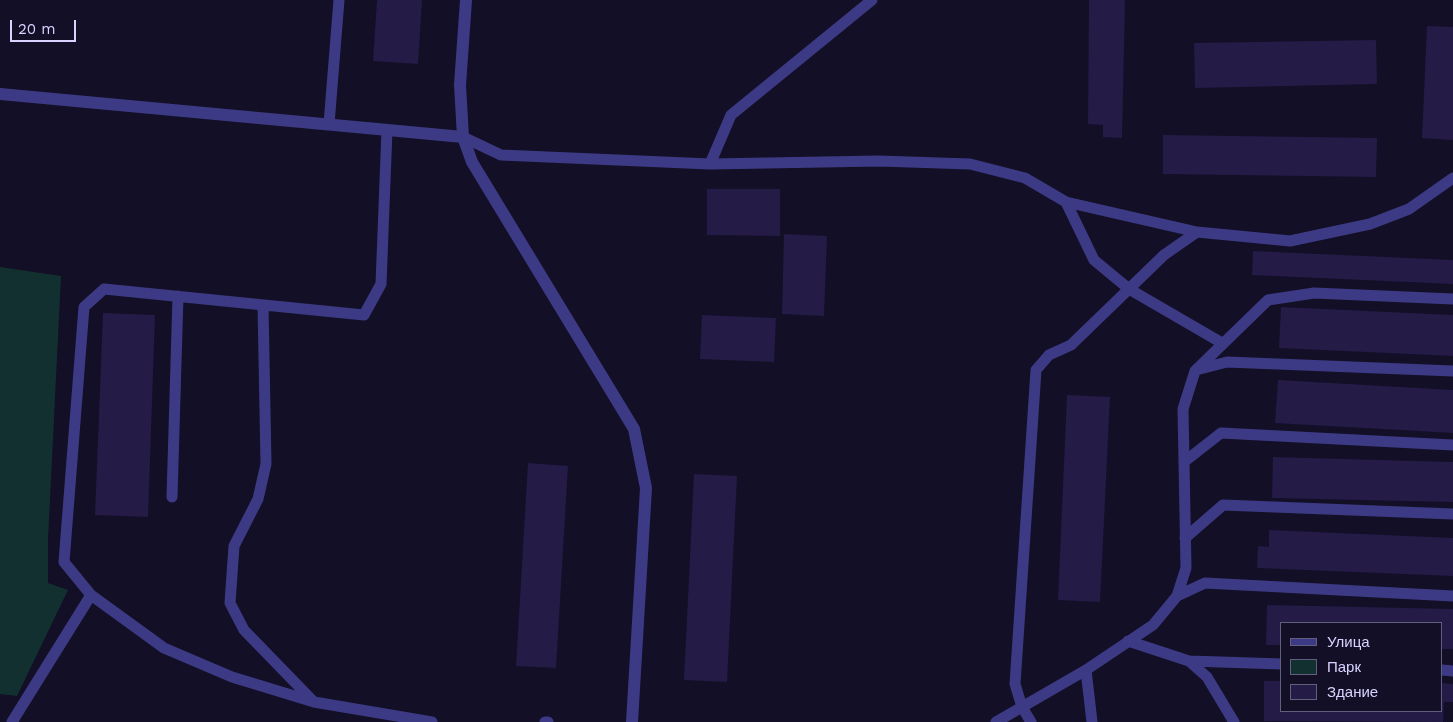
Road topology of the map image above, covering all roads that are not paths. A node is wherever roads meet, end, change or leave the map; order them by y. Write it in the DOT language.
graph roads {
  1 [pos="339,0"];
  2 [pos="466,0"];
  3 [pos="872,0"];
  4 [pos="0,94"];
  5 [pos="329,124"];
  6 [pos="387,130"];
  7 [pos="463,137"];
  8 [pos="710,164"];
  9 [pos="1453,178"];
  10 [pos="1066,202"];
  11 [pos="1197,232"];
  12 [pos="1129,289"];
  13 [pos="178,296"];
  14 [pos="1453,299"];
  15 [pos="263,305"];
  16 [pos="1222,343"];
  17 [pos="1453,370"];
  18 [pos="1195,371"];
  19 [pos="1453,445"];
  20 [pos="1184,462"];
  21 [pos="172,497"];
  22 [pos="1453,514"];
  23 [pos="1185,538"];
  24 [pos="91,595"];
  25 [pos="1177,596"];
  26 [pos="1453,596"];
  27 [pos="1128,641"];
  28 [pos="1189,660"];
  29 [pos="1280,664"];
  30 [pos="1086,670"];
  31 [pos="314,702"];
  32 [pos="1022,707"];
  33 [pos="12,722"];
  34 [pos="432,722"];
  35 [pos="632,722"];
  36 [pos="996,722"];
  37 [pos="1030,722"];
  38 [pos="1092,722"];
  39 [pos="1234,722"];
  1 -- 5 [label="lane"];
  2 -- 7 [label="street"];
  3 -- 8 [label="lane"];
  4 -- 5 [label="street"];
  5 -- 6 [label="street"];
  6 -- 7 [label="street"];
  6 -- 15 [label="lane"];
  7 -- 8 [label="lane"];
  7 -- 35 [label="street"];
  8 -- 10 [label="lane"];
  9 -- 11 [label="lane"];
  10 -- 11 [label="lane"];
  10 -- 12 [label="lane"];
  11 -- 12 [label="lane"];
  12 -- 16 [label="lane"];
  12 -- 32 [label="lane"];
  13 -- 15 [label="lane"];
  13 -- 21 [label="lane"];
  13 -- 24 [label="lane"];
  14 -- 16 [label="lane"];
  15 -- 31 [label="lane"];
  16 -- 18 [label="lane"];
  17 -- 18 [label="lane"];
  18 -- 20 [label="lane"];
  19 -- 20 [label="lane"];
  20 -- 23 [label="lane"];
  22 -- 23 [label="lane"];
  23 -- 25 [label="lane"];
  24 -- 31 [label="lane"];
  24 -- 33 [label="lane"];
  25 -- 26 [label="lane"];
  25 -- 27 [label="lane"];
  27 -- 28 [label="lane"];
  27 -- 30 [label="lane"];
  28 -- 29 [label="lane"];
  28 -- 39 [label="lane"];
  30 -- 32 [label="lane"];
  30 -- 38 [label="lane"];
  31 -- 34 [label="lane"];
  32 -- 36 [label="lane"];
  32 -- 37 [label="lane"];
}
